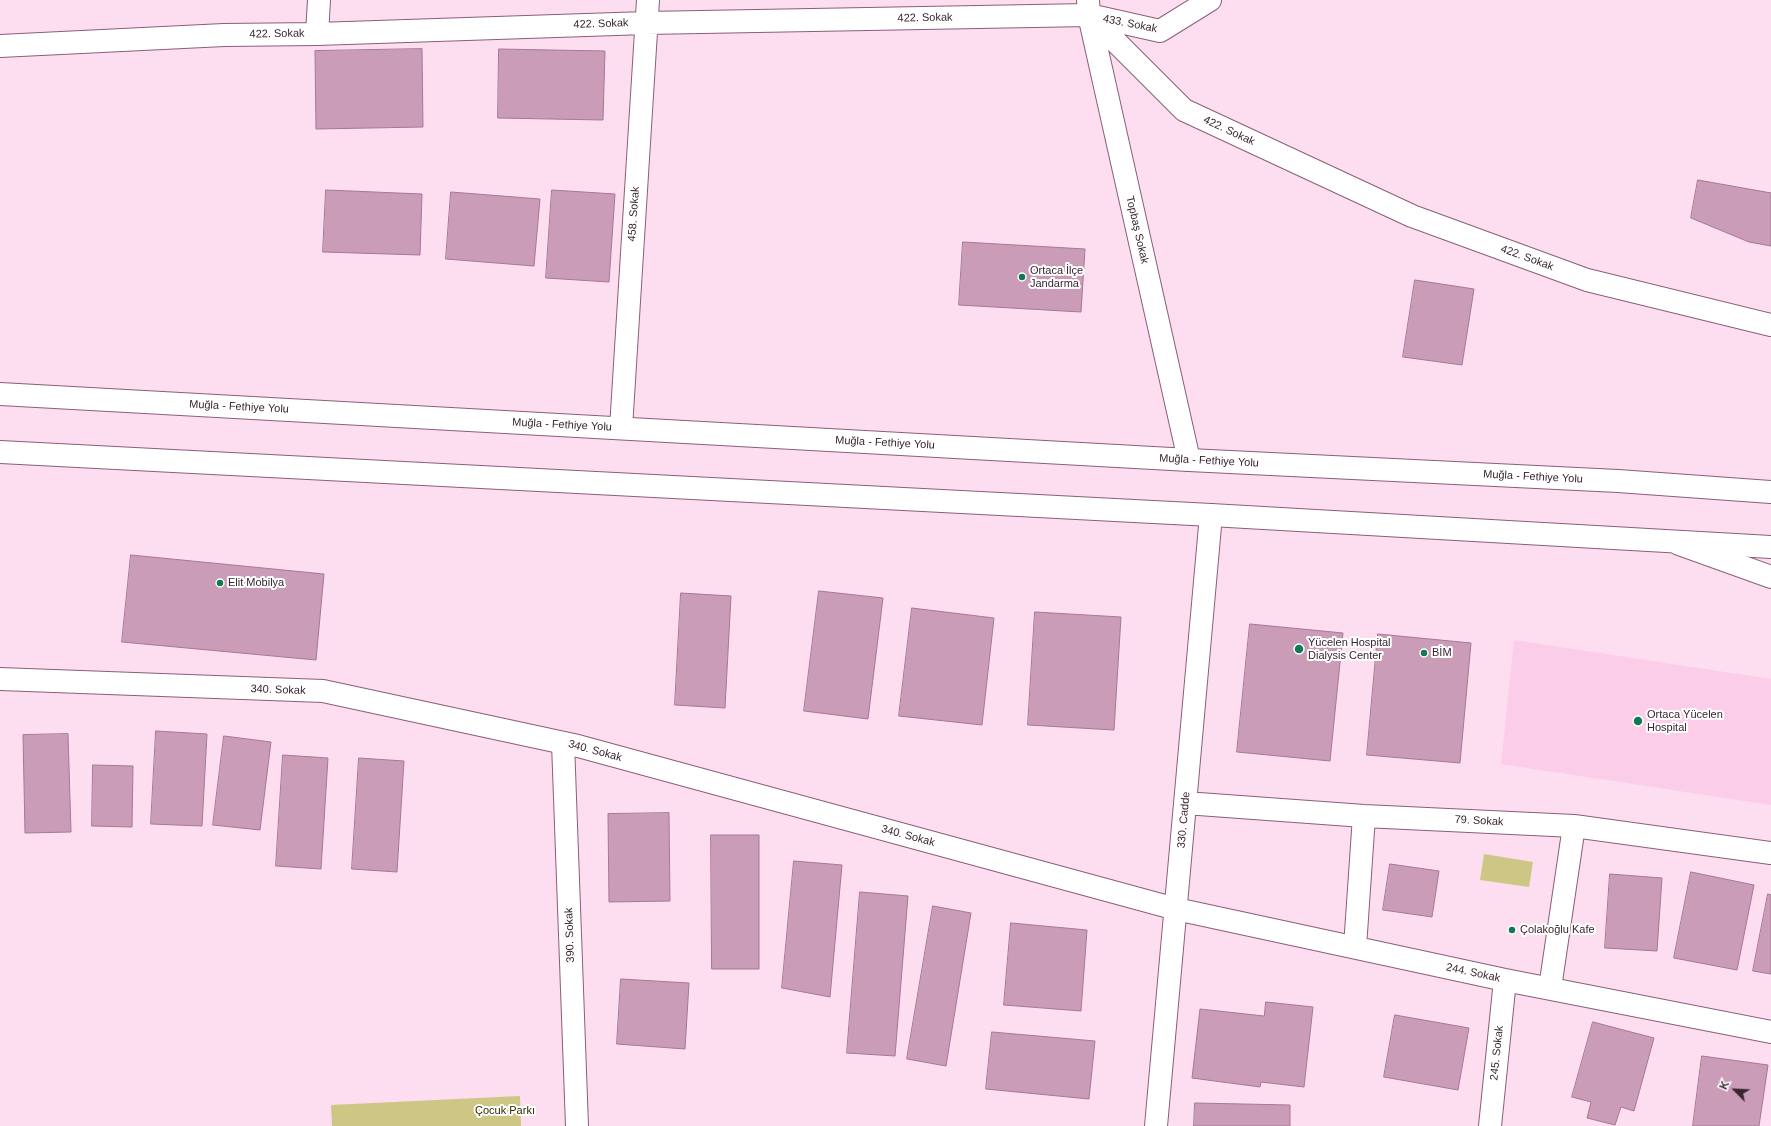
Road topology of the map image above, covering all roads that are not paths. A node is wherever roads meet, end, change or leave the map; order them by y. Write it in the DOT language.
graph roads {
  1 [pos="319,0"];
  2 [pos="648,0"];
  3 [pos="1210,0"];
  4 [pos="1089,8"];
  5 [pos="646,22"];
  6 [pos="317,34"];
  7 [pos="0,46"];
  8 [pos="1771,325"];
  9 [pos="0,394"];
  10 [pos="621,428"];
  11 [pos="0,452"];
  12 [pos="1189,460"];
  13 [pos="1771,492"];
  14 [pos="1211,514"];
  15 [pos="1667,540"];
  16 [pos="1771,547"];
  17 [pos="1771,577"];
  18 [pos="0,679"];
  19 [pos="563,743"];
  20 [pos="1185,803"];
  21 [pos="1364,816"];
  22 [pos="1574,826"];
  23 [pos="1771,853"];
  24 [pos="1176,909"];
  25 [pos="1355,948"];
  26 [pos="1505,980"];
  27 [pos="1550,988"];
  28 [pos="1771,1032"];
  29 [pos="577,1126"];
  30 [pos="1156,1126"];
  31 [pos="1490,1126"];
  1 -- 6 [label="main road"];
  2 -- 5 [label="main road, 458. Sokak"];
  3 -- 4 [label="main road, 433. Sokak"];
  4 -- 5 [label="main road, 422. Sokak"];
  4 -- 8 [label="main road, 422. Sokak"];
  4 -- 12 [label="main road, Topbaş Sokak"];
  5 -- 6 [label="main road, 422. Sokak"];
  5 -- 10 [label="main road, 458. Sokak"];
  6 -- 7 [label="main road, 422. Sokak"];
  9 -- 10 [label="main road, Muğla - Fethiye Yolu"];
  10 -- 12 [label="main road, Muğla - Fethiye Yolu"];
  11 -- 14 [label="main road"];
  12 -- 13 [label="main road, Muğla - Fethiye Yolu"];
  14 -- 15 [label="main road"];
  14 -- 20 [label="main road, 330. Cadde"];
  15 -- 16 [label="main road"];
  15 -- 17 [label="main road"];
  18 -- 19 [label="main road, 340. Sokak"];
  19 -- 24 [label="main road, 340. Sokak"];
  19 -- 29 [label="main road, 390. Sokak"];
  20 -- 21 [label="main road, 79. Sokak"];
  20 -- 24 [label="main road, 330. Cadde"];
  21 -- 22 [label="main road, 79. Sokak"];
  21 -- 25 [label="main road"];
  22 -- 23 [label="main road, 79. Sokak"];
  22 -- 27 [label="main road"];
  24 -- 25 [label="main road, 244. Sokak"];
  24 -- 30 [label="main road, 330. Cadde"];
  25 -- 26 [label="main road, 244. Sokak"];
  26 -- 27 [label="main road, 244. Sokak"];
  26 -- 31 [label="main road, 245. Sokak"];
  27 -- 28 [label="main road, 244. Sokak"];
}
